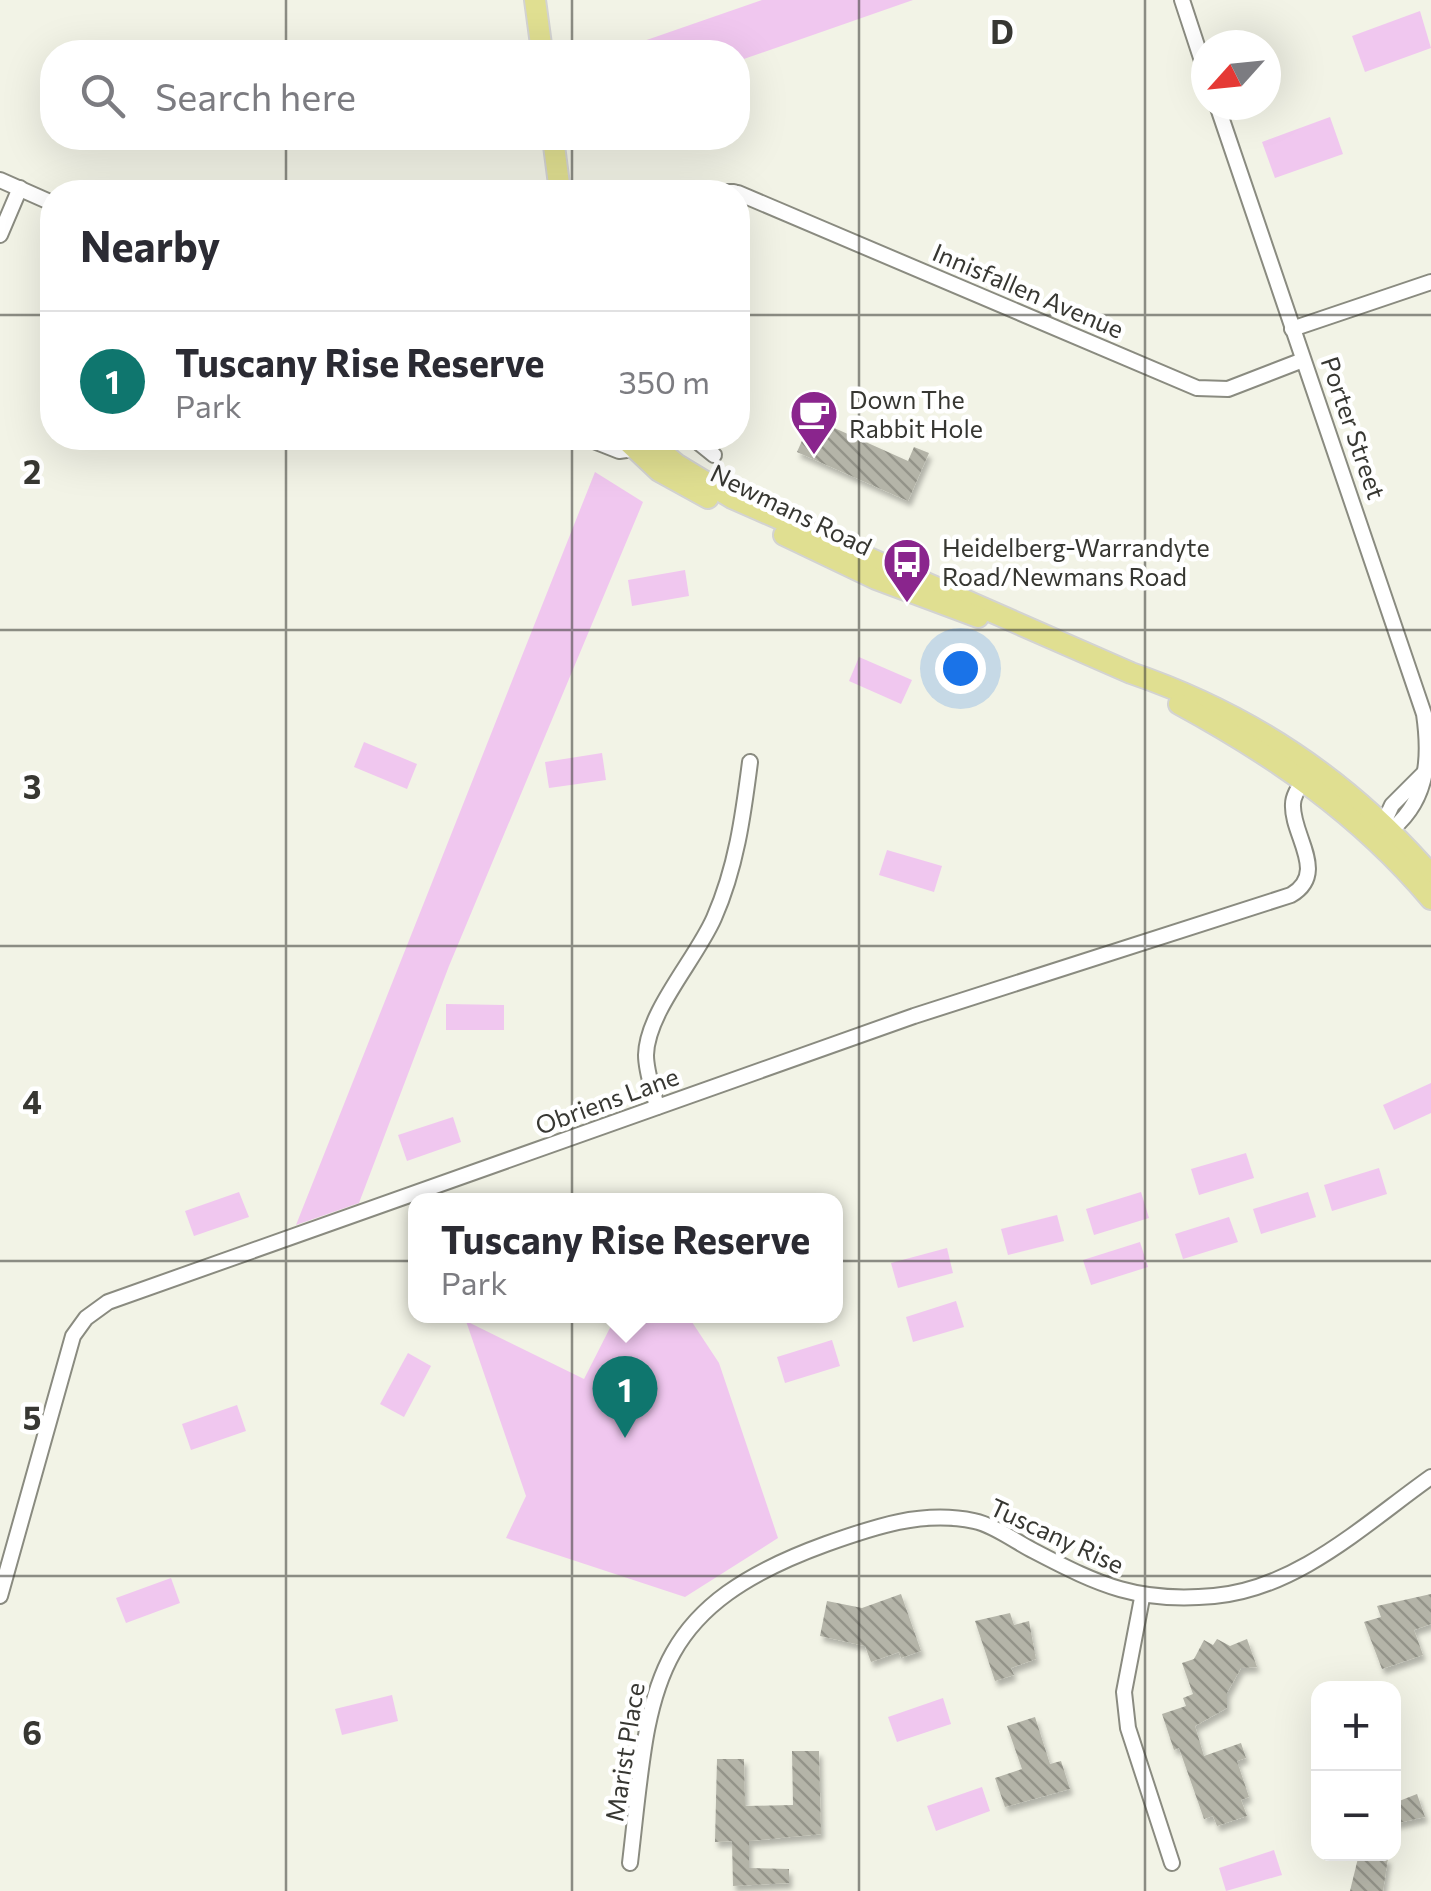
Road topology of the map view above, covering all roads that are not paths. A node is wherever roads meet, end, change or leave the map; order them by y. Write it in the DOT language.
graph roads {
  1 [pos="535,0"];
  2 [pos="1182,0"];
  3 [pos="1192,30"];
  4 [pos="540,40"];
  5 [pos="1222,120"];
  6 [pos="555,150"];
  7 [pos="0,180"];
  8 [pos="558,180"];
  9 [pos="20,188"];
  10 [pos="40,197"];
  11 [pos="750,199"];
  12 [pos="0,235"];
  13 [pos="1431,282"];
  14 [pos="1292,330"];
  15 [pos="1303,360"];
  16 [pos="651,450"];
  17 [pos="708,450"];
  18 [pos="714,455"];
  19 [pos="750,762"];
  20 [pos="1308,772"];
  21 [pos="1385,830"];
  22 [pos="1431,875"];
  23 [pos="1431,898"];
  24 [pos="657,1107"];
  25 [pos="415,1193"];
  26 [pos="408,1195"];
  27 [pos="1431,1477"];
  28 [pos="814,1549"];
  29 [pos="0,1596"];
  30 [pos="1142,1598"];
  31 [pos="630,1863"];
  32 [pos="1172,1864"];
  1 -- 4 [label="main road"];
  2 -- 3 [label="street"];
  5 -- 14 [label="street, Porter Street"];
  6 -- 8 [label="main road"];
  7 -- 9 [label="street"];
  9 -- 10 [label="street"];
  9 -- 12 [label="street"];
  11 -- 15 [label="street, Innisfallen Avenue"];
  13 -- 14 [label="street"];
  14 -- 15 [label="street, Porter Street"];
  15 -- 21 [label="street, Porter Street"];
  16 -- 20 [label="main road, Newmans Road"];
  17 -- 18 [label="street"];
  19 -- 24 [label="street"];
  20 -- 21 [label="main road, Newmans Road"];
  20 -- 24 [label="street, Obriens Lane"];
  21 -- 22 [label="main road"];
  21 -- 23 [label="main road"];
  24 -- 25 [label="street, Obriens Lane"];
  26 -- 29 [label="street, Obriens Lane"];
  27 -- 30 [label="street, Tuscany Rise"];
  28 -- 30 [label="street, Tuscany Rise"];
  28 -- 31 [label="street, Marist Place"];
  30 -- 32 [label="street"];
}
